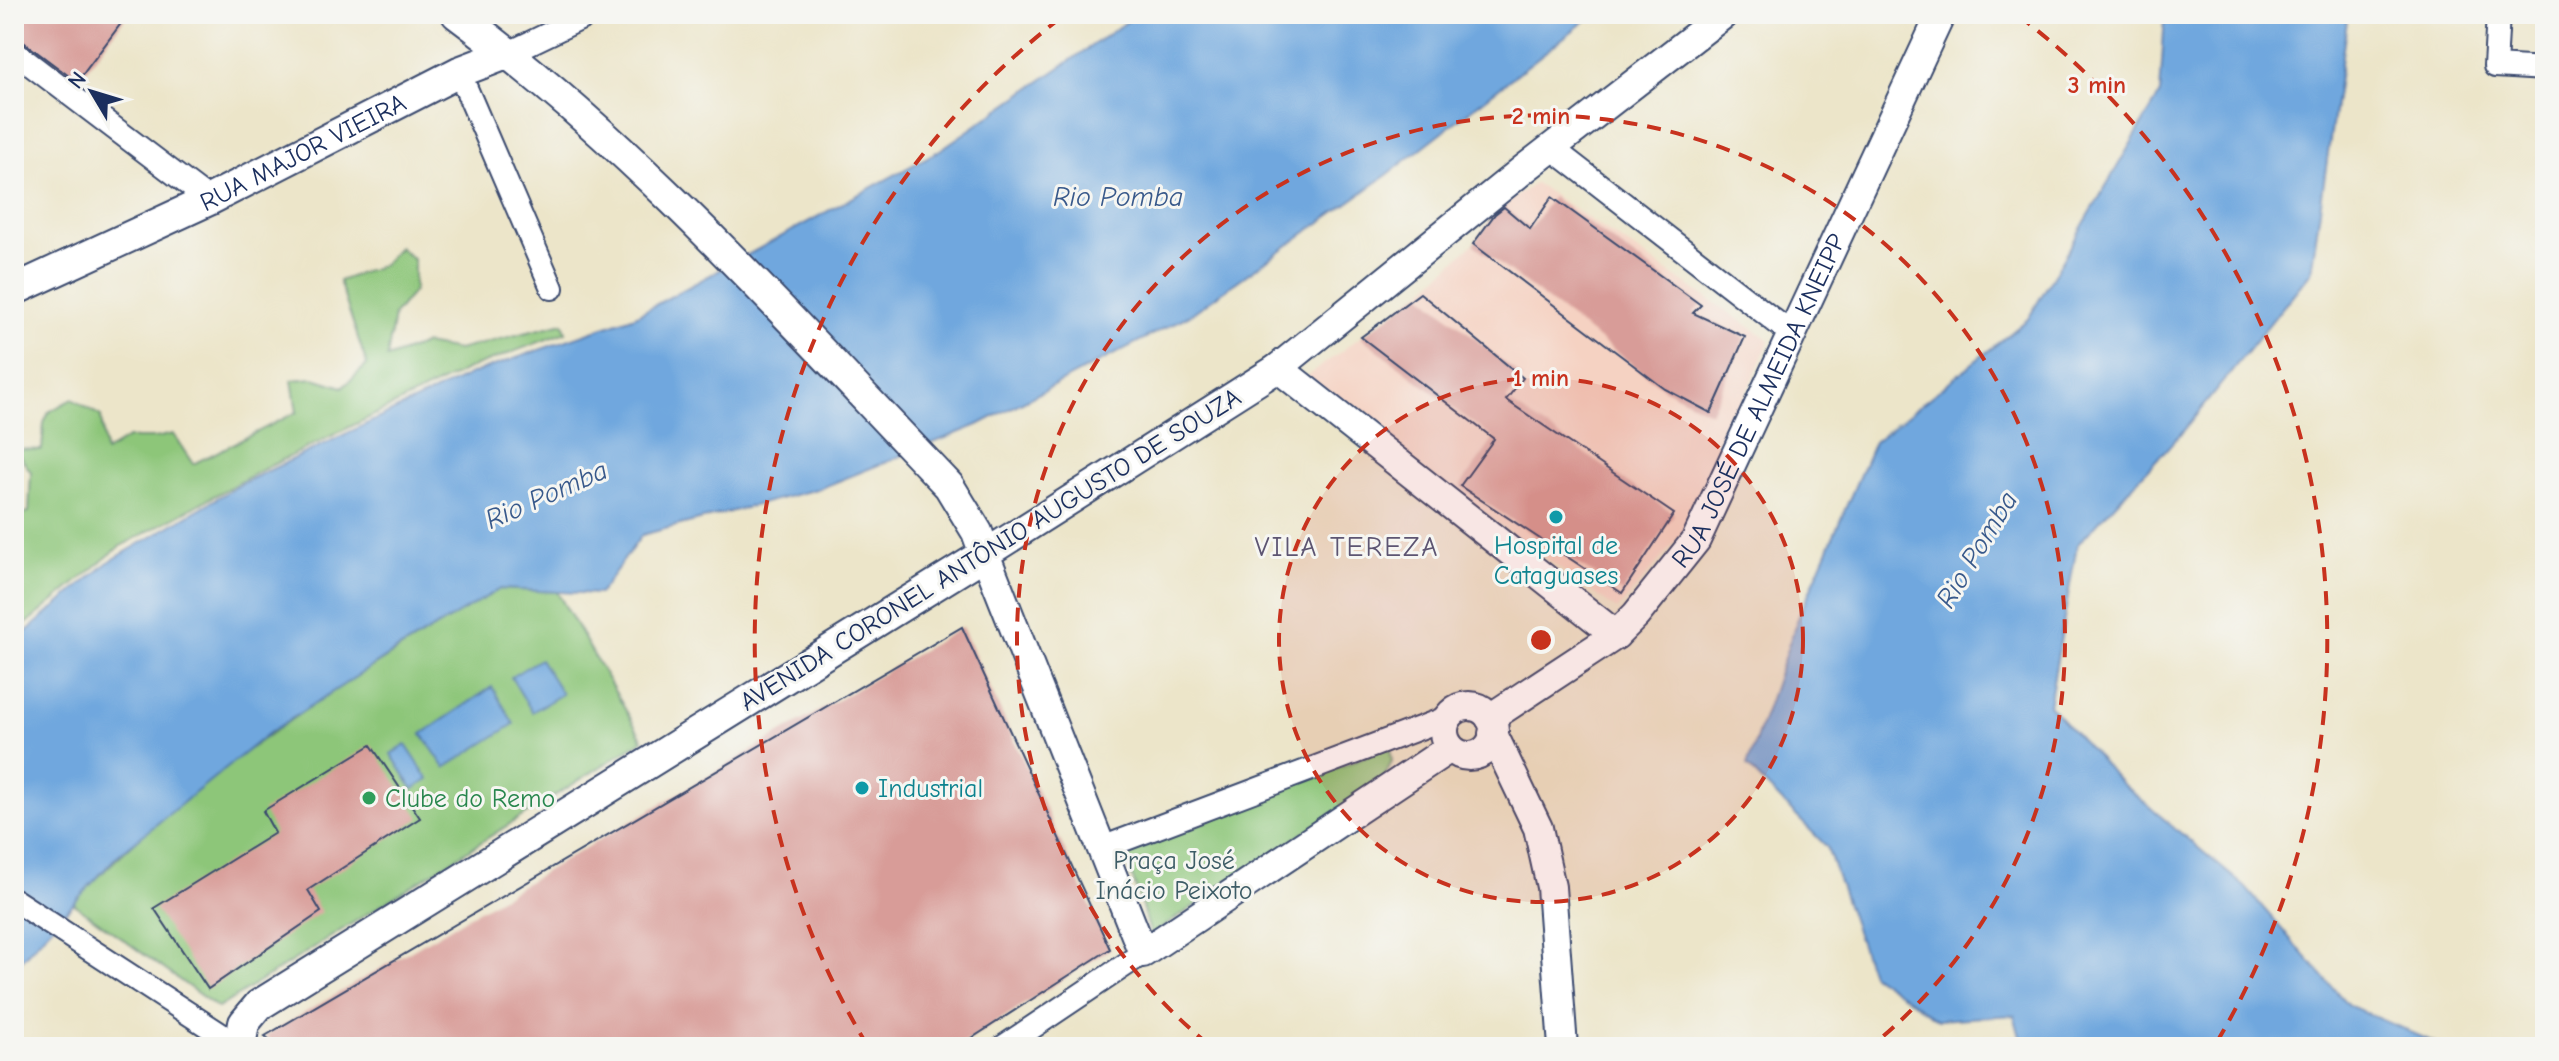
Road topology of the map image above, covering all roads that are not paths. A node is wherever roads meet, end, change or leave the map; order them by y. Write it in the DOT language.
graph roads {
  1 [pos="457,14"];
  2 [pos="590,14"];
  3 [pos="1724,14"];
  4 [pos="1941,14"];
  5 [pos="2498,14"];
  6 [pos="14,52"];
  7 [pos="509,53"];
  8 [pos="2545,69"];
  9 [pos="459,72"];
  10 [pos="1553,149"];
  11 [pos="209,200"];
  12 [pos="552,288"];
  13 [pos="14,290"];
  14 [pos="1793,335"];
  15 [pos="1278,368"];
  16 [pos="985,554"];
  17 [pos="1616,635"];
  18 [pos="1449,717"];
  19 [pos="1492,726"];
  20 [pos="1460,752"];
  21 [pos="1514,778"];
  22 [pos="1102,848"];
  23 [pos="14,900"];
  24 [pos="1143,953"];
  25 [pos="240,1047"];
  26 [pos="1003,1047"];
  27 [pos="1563,1047"];
  1 -- 7 [label="main road"];
  2 -- 7 [label="street, RUA MAJOR VIEIRA"];
  3 -- 10 [label="street, AVENIDA CORONEL ANTÔNIO AUGUSTO DE SOUZA"];
  4 -- 14 [label="street, RUA JOSÉ DE ALMEIDA KNEIPP"];
  5 -- 8 [label="street"];
  6 -- 11 [label="street"];
  7 -- 9 [label="main road, RUA MAJOR VIEIRA"];
  7 -- 16 [label="main road"];
  9 -- 11 [label="main road, RUA MAJOR VIEIRA"];
  9 -- 12 [label="street"];
  10 -- 14 [label="street"];
  10 -- 15 [label="street, AVENIDA CORONEL ANTÔNIO AUGUSTO DE SOUZA"];
  11 -- 13 [label="main road, RUA MAJOR VIEIRA"];
  14 -- 17 [label="street, RUA JOSÉ DE ALMEIDA KNEIPP"];
  15 -- 16 [label="street, AVENIDA CORONEL ANTÔNIO AUGUSTO DE SOUZA"];
  15 -- 17 [label="street"];
  16 -- 22 [label="street"];
  16 -- 25 [label="main road, AVENIDA CORONEL ANTÔNIO AUGUSTO DE SOUZA"];
  17 -- 19 [label="street, RUA JOSÉ DE ALMEIDA KNEIPP"];
  18 -- 19 [label="street"];
  18 -- 20 [label="street"];
  18 -- 22 [label="street"];
  19 -- 20 [label="street"];
  19 -- 21 [label="street"];
  20 -- 21 [label="street"];
  20 -- 24 [label="street"];
  21 -- 27 [label="street"];
  22 -- 24 [label="street"];
  23 -- 25 [label="street"];
  24 -- 26 [label="street"];
}
